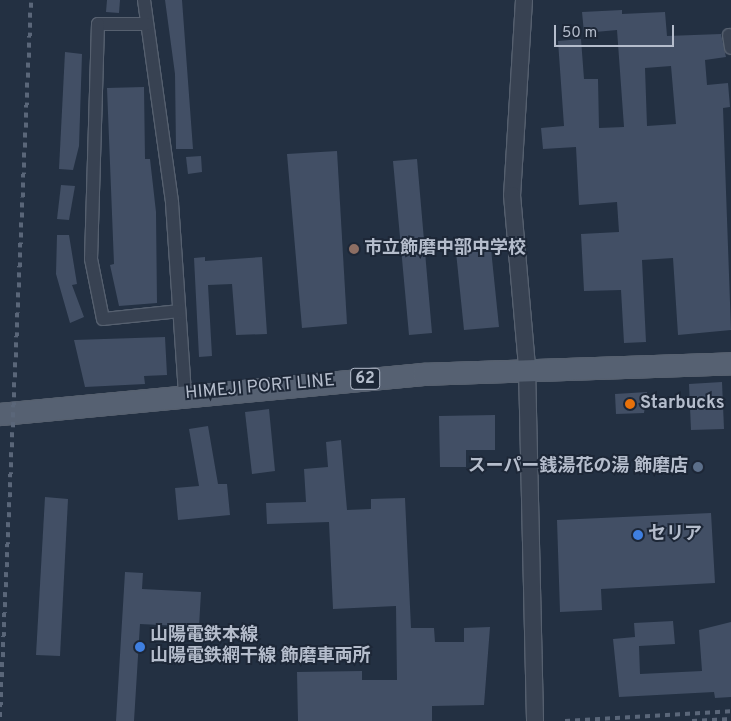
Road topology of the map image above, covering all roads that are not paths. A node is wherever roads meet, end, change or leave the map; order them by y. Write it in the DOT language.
graph roads {
  1 [pos="144,0"];
  2 [pos="524,0"];
  3 [pos="147,24"];
  4 [pos="729,35"];
  5 [pos="731,48"];
  6 [pos="179,311"];
  7 [pos="731,362"];
  8 [pos="527,367"];
  9 [pos="185,395"];
  10 [pos="0,414"];
  11 [pos="535,721"];
  1 -- 3 [label="street"];
  2 -- 8 [label="street"];
  3 -- 6 [label="street"];
  3 -- 6 [label="street"];
  4 -- 5 [label="street"];
  6 -- 9 [label="street"];
  7 -- 8 [label="main road, HIMEJI PORT LINE / 62"];
  8 -- 9 [label="main road, HIMEJI PORT LINE / 62"];
  8 -- 11 [label="street"];
  9 -- 10 [label="main road, HIMEJI PORT LINE / 62"];
}
